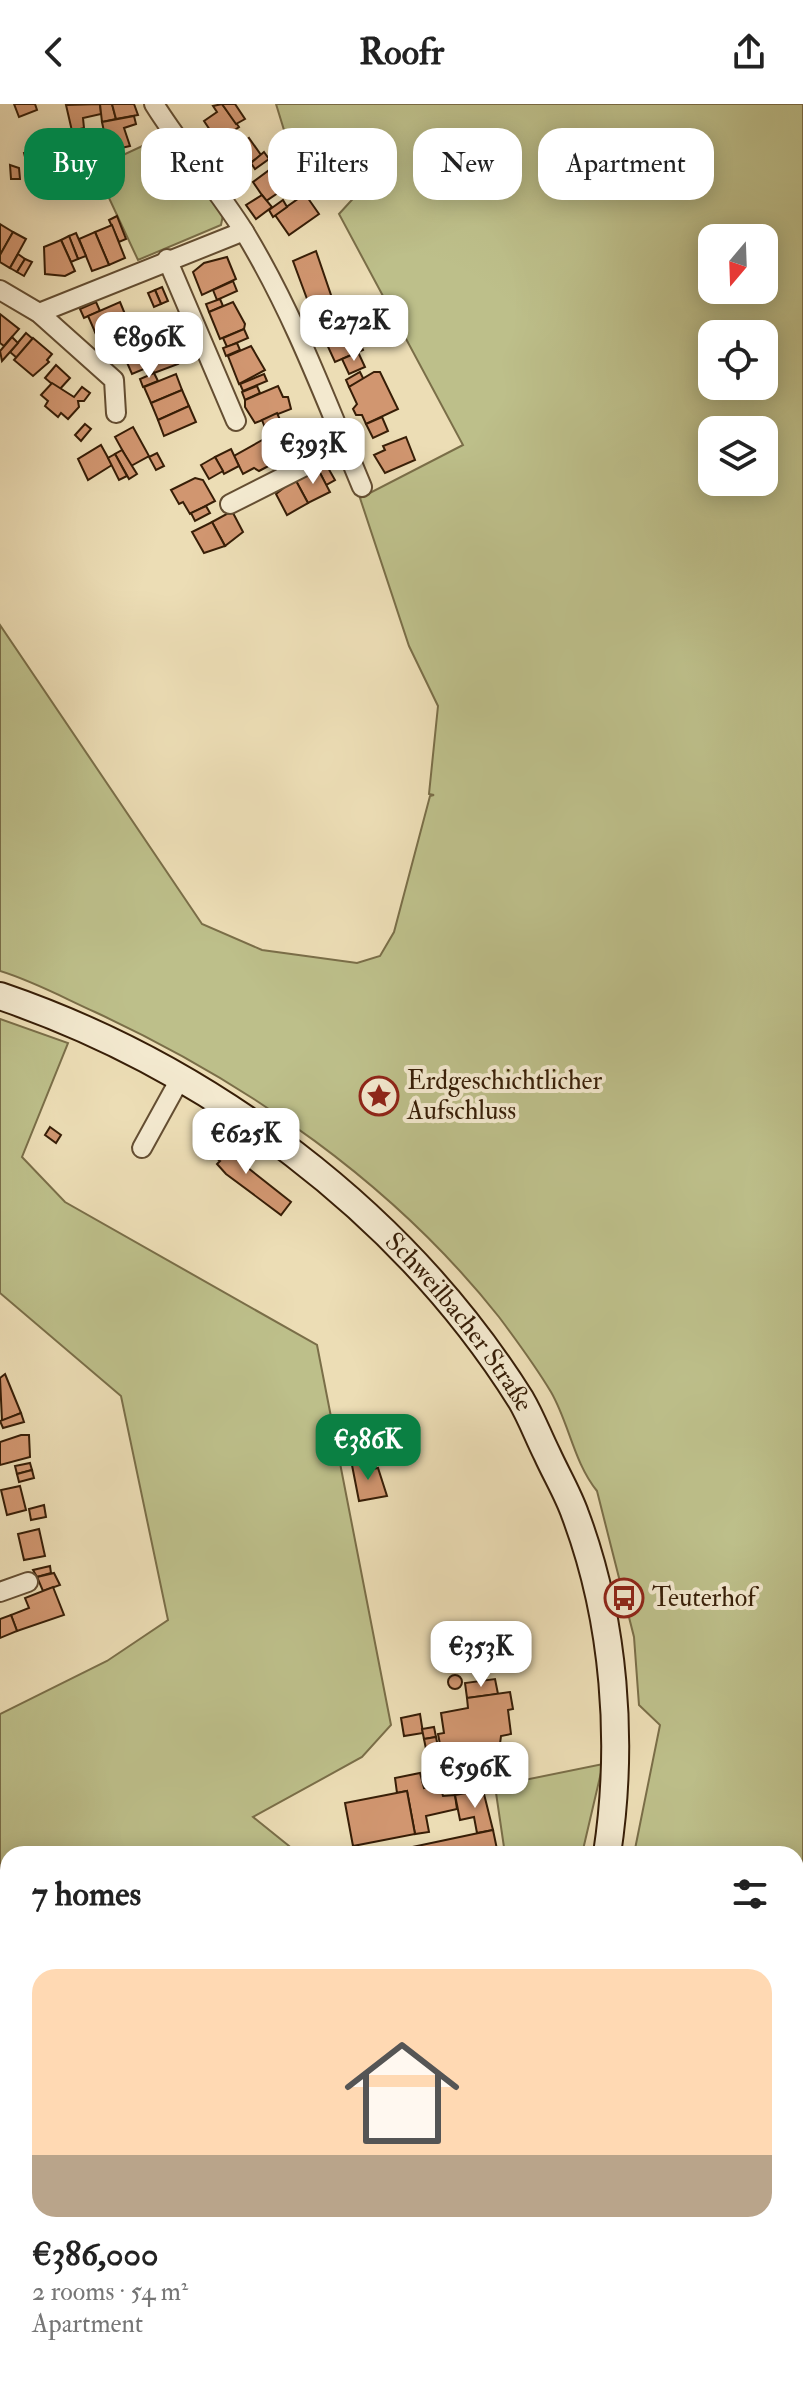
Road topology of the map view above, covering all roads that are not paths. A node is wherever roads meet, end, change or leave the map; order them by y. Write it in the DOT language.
graph roads {
  1 [pos="154,104"];
  2 [pos="244,231"];
  3 [pos="167,259"];
  4 [pos="0,290"];
  5 [pos="39,313"];
  6 [pos="116,413"];
  7 [pos="236,421"];
  8 [pos="345,446"];
  9 [pos="362,487"];
  10 [pos="230,504"];
  11 [pos="0,996"];
  12 [pos="180,1079"];
  13 [pos="142,1148"];
  14 [pos="28,1582"];
  15 [pos="1,1588"];
  16 [pos="608,1846"];
  1 -- 2 [label="street"];
  2 -- 3 [label="street"];
  2 -- 8 [label="street"];
  3 -- 5 [label="street"];
  3 -- 7 [label="street"];
  4 -- 5 [label="street"];
  5 -- 6 [label="street"];
  8 -- 9 [label="street"];
  8 -- 10 [label="street"];
  11 -- 12 [label="main road, Schweilbacher Straße"];
  12 -- 13 [label="street"];
  12 -- 16 [label="main road, Schweilbacher Straße"];
  14 -- 15 [label="street"];
}
